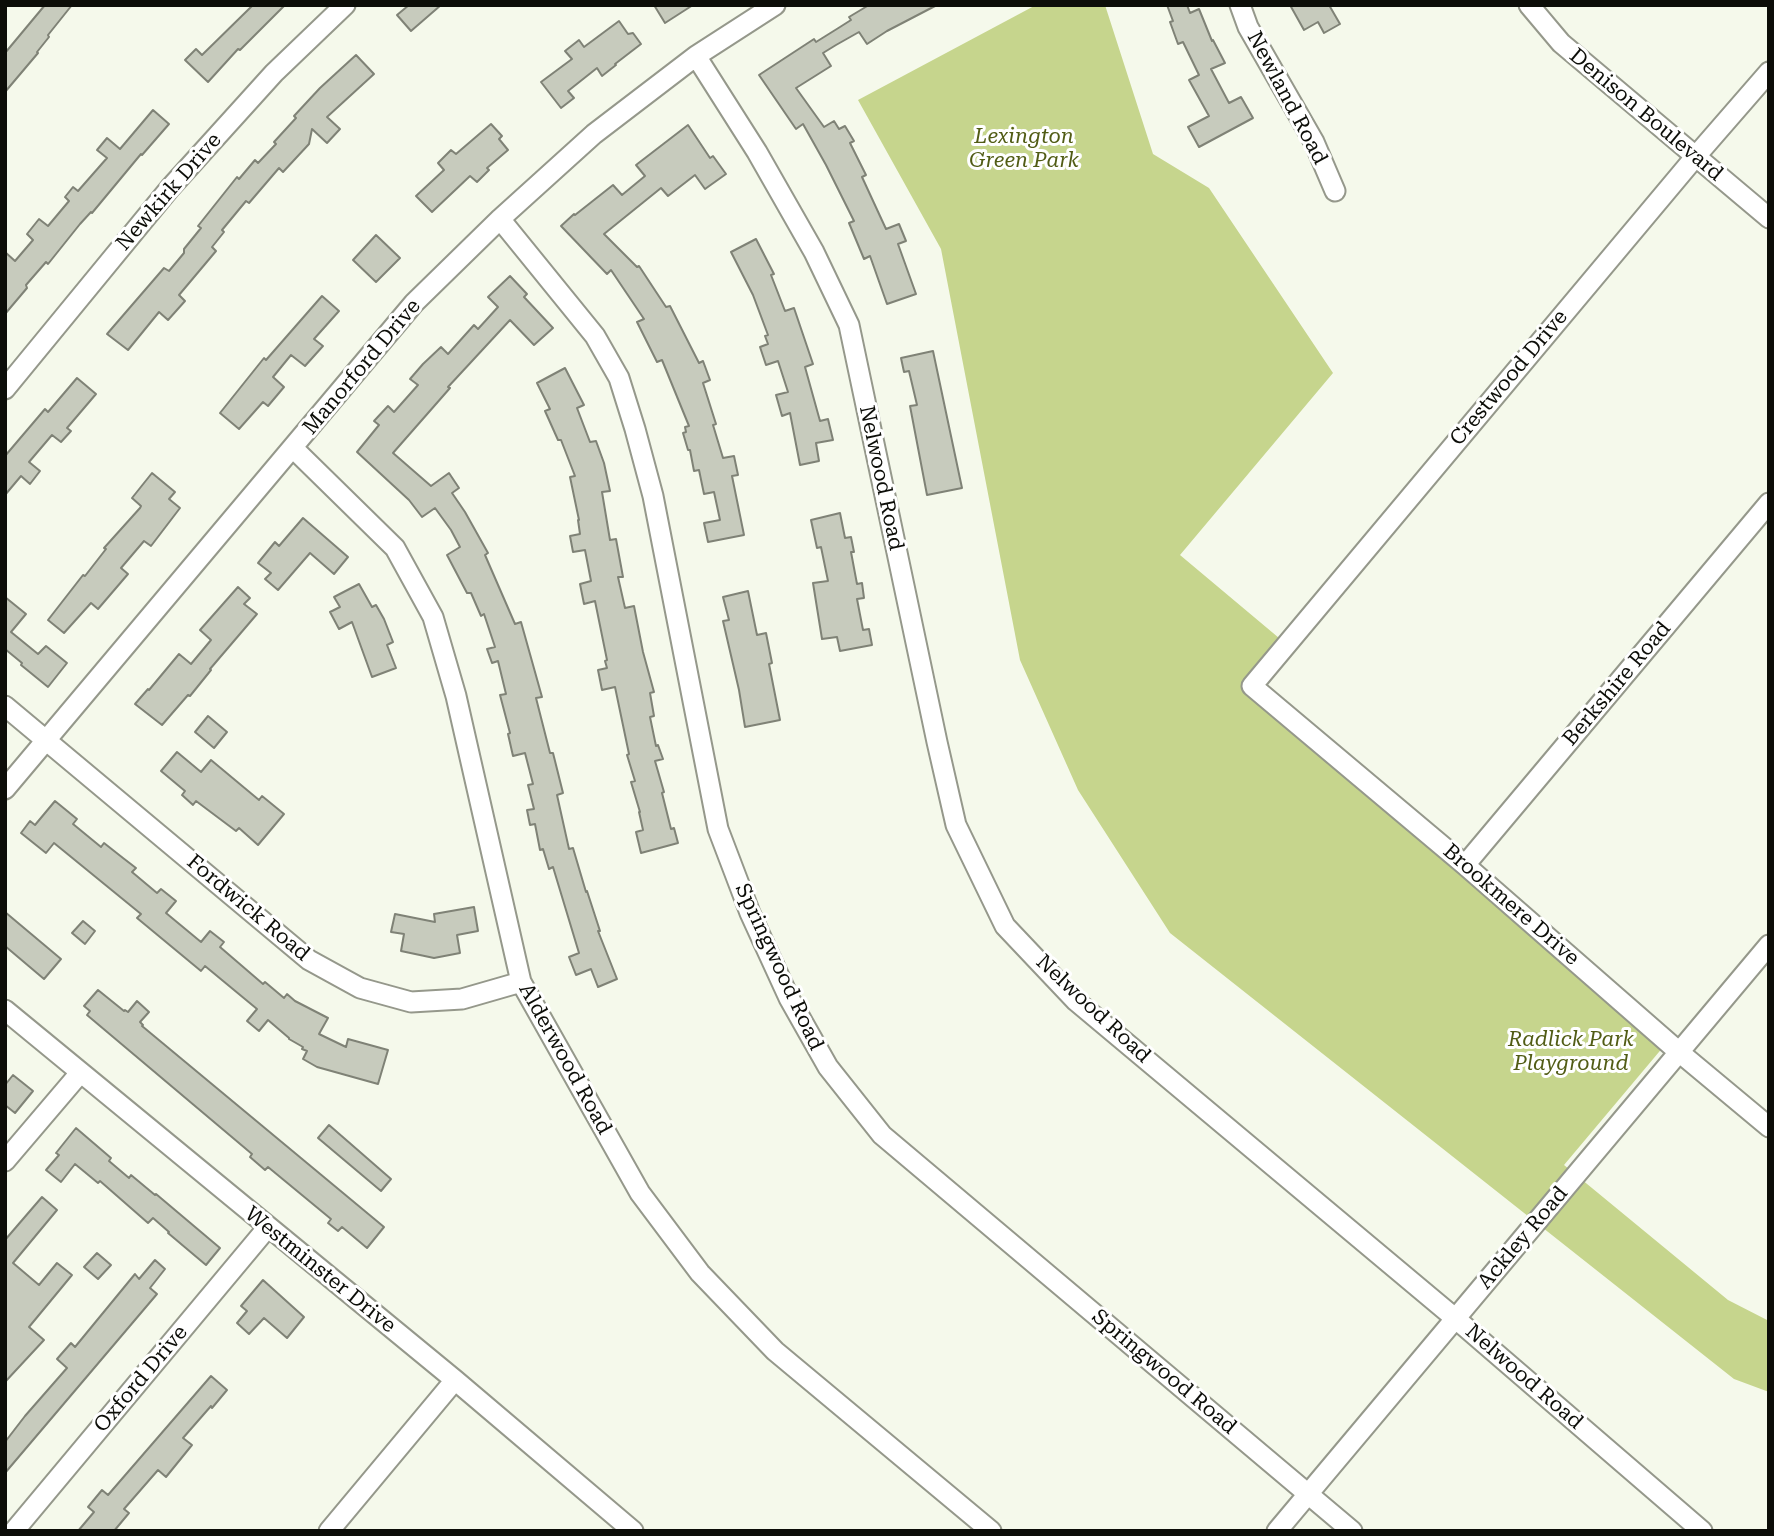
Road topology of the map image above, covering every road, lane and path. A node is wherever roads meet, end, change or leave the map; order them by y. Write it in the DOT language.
graph roads {
  1 [pos="345,5"];
  2 [pos="775,5"];
  3 [pos="1240,5"];
  4 [pos="1529,5"];
  5 [pos="696,56"];
  6 [pos="1769,72"];
  7 [pos="1696,156"];
  8 [pos="1335,191"];
  9 [pos="1769,218"];
  10 [pos="500,219"];
  11 [pos="5,389"];
  12 [pos="293,448"];
  13 [pos="1769,503"];
  14 [pos="1252,686"];
  15 [pos="5,706"];
  16 [pos="47,741"];
  17 [pos="5,789"];
  18 [pos="1465,865"];
  19 [pos="1769,946"];
  20 [pos="521,982"];
  21 [pos="5,1010"];
  22 [pos="1679,1052"];
  23 [pos="80,1073"];
  24 [pos="1769,1127"];
  25 [pos="5,1161"];
  26 [pos="268,1227"];
  27 [pos="1455,1319"];
  28 [pos="455,1380"];
  29 [pos="1309,1494"];
  30 [pos="632,1530"];
  31 [pos="14,1531"];
  32 [pos="329,1531"];
  33 [pos="991,1531"];
  34 [pos="1277,1531"];
  35 [pos="1352,1531"];
  36 [pos="1702,1531"];
  1 -- 11 [label="street, Newkirk Drive"];
  2 -- 5 [label="street, Manorford Drive"];
  3 -- 8 [label="street, Newland Road"];
  4 -- 7 [label="street, Denison Boulevard"];
  5 -- 10 [label="street, Manorford Drive"];
  5 -- 27 [label="street, Nelwood Road"];
  6 -- 7 [label="street, Crestwood Drive"];
  7 -- 9 [label="street, Denison Boulevard"];
  7 -- 14 [label="street, Crestwood Drive"];
  10 -- 12 [label="street, Manorford Drive"];
  10 -- 29 [label="street, Springwood Road"];
  12 -- 16 [label="street, Manorford Drive"];
  12 -- 20 [label="street, Alderwood Road"];
  13 -- 18 [label="street, Berkshire Road"];
  14 -- 18 [label="street, Brookmere Drive"];
  15 -- 16 [label="street, Fordwick Road"];
  16 -- 17 [label="street, Manorford Drive"];
  16 -- 20 [label="street, Fordwick Road"];
  18 -- 22 [label="street, Brookmere Drive"];
  19 -- 22 [label="street, Ackley Road"];
  20 -- 33 [label="street, Alderwood Road"];
  21 -- 23 [label="street, Westminster Drive"];
  22 -- 24 [label="street, Brookmere Drive"];
  22 -- 27 [label="street, Ackley Road"];
  23 -- 25 [label="street"];
  23 -- 26 [label="street, Westminster Drive"];
  26 -- 28 [label="street, Westminster Drive"];
  26 -- 31 [label="street, Oxford Drive"];
  27 -- 29 [label="street, Ackley Road"];
  27 -- 36 [label="street, Nelwood Road"];
  28 -- 30 [label="street, Westminster Drive"];
  28 -- 32 [label="street"];
  29 -- 34 [label="street, Ackley Road"];
  29 -- 35 [label="street, Springwood Road"];
}
